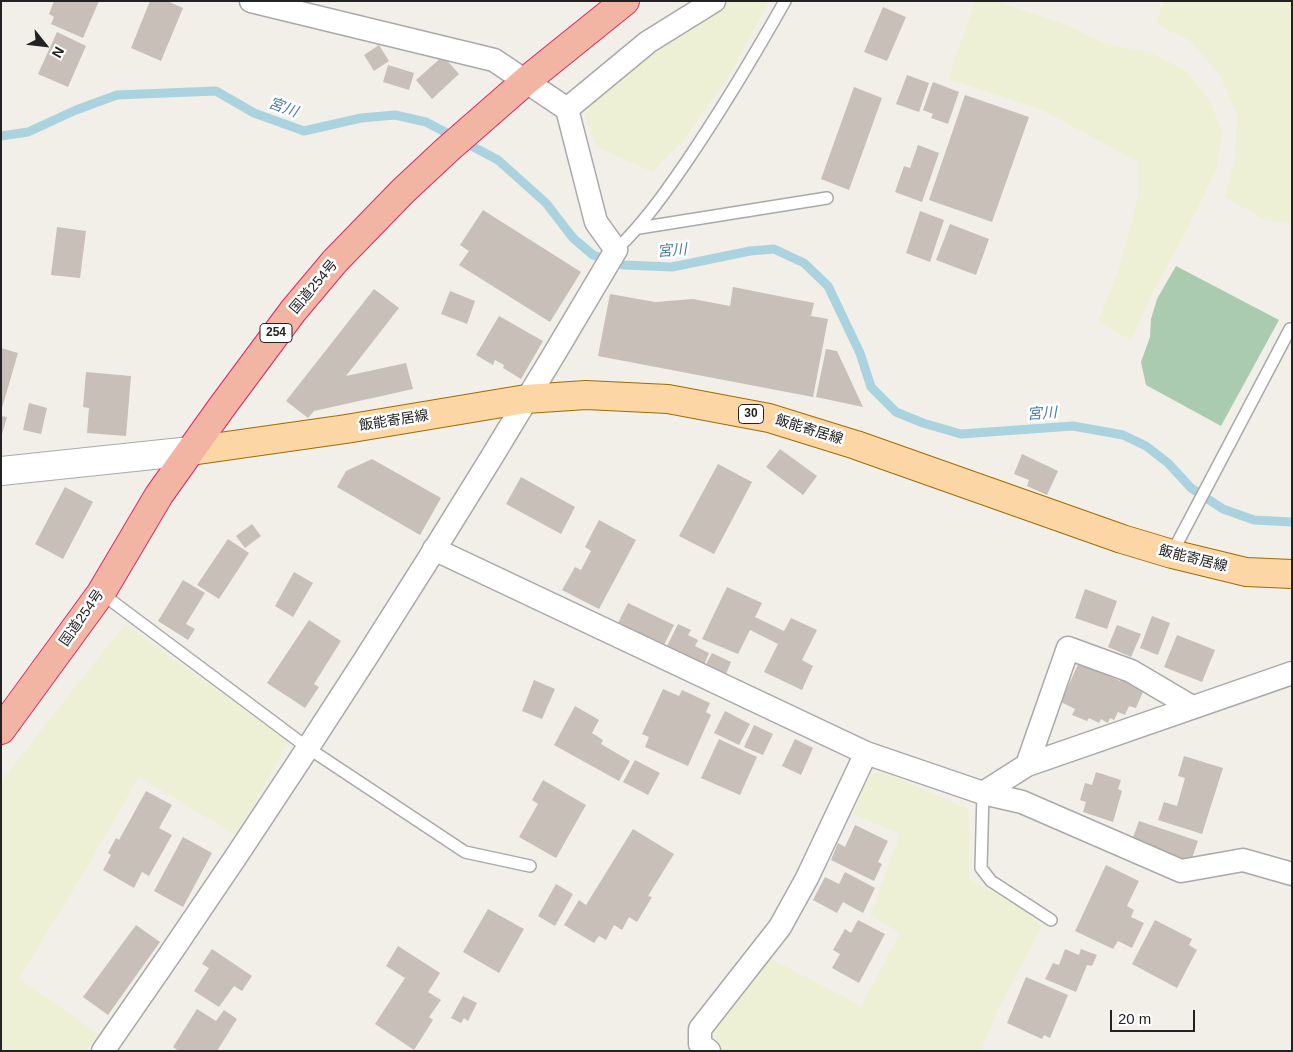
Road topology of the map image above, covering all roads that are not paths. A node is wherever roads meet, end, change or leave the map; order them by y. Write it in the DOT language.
graph roads {
  1 [pos="252,1"];
  2 [pos="328,1"];
  3 [pos="625,1"];
  4 [pos="714,1"];
  5 [pos="785,1"];
  6 [pos="337,22"];
  7 [pos="527,80"];
  8 [pos="567,109"];
  9 [pos="827,198"];
  10 [pos="639,228"];
  11 [pos="612,257"];
  12 [pos="1290,330"];
  13 [pos="526,399"];
  14 [pos="191,451"];
  15 [pos="1,471"];
  16 [pos="434,550"];
  17 [pos="1172,554"];
  18 [pos="1292,574"];
  19 [pos="101,593"];
  20 [pos="1292,673"];
  21 [pos="1192,707"];
  22 [pos="1,730"];
  23 [pos="308,748"];
  24 [pos="866,753"];
  25 [pos="1027,765"];
  26 [pos="983,793"];
  27 [pos="530,866"];
  28 [pos="1292,874"];
  29 [pos="1051,920"];
  30 [pos="103,1051"];
  31 [pos="709,1051"];
  1 -- 6 [label="street"];
  2 -- 6 [label="street"];
  3 -- 7 [label="highway, 国道254号 / 254"];
  4 -- 8 [label="street"];
  5 -- 10 [label="lane"];
  6 -- 7 [label="street"];
  7 -- 8 [label="street"];
  7 -- 14 [label="highway, 国道254号 / 254"];
  8 -- 11 [label="street"];
  9 -- 10 [label="lane"];
  10 -- 11 [label="lane"];
  11 -- 13 [label="street"];
  12 -- 17 [label="lane"];
  13 -- 14 [label="main road, 飯能寄居線 / 30"];
  13 -- 16 [label="street"];
  13 -- 17 [label="main road, 飯能寄居線 / 30"];
  14 -- 15 [label="street"];
  14 -- 19 [label="highway, 国道254号 / 254"];
  16 -- 23 [label="street"];
  16 -- 24 [label="street"];
  17 -- 18 [label="main road, 飯能寄居線 / 30"];
  19 -- 22 [label="highway, 国道254号 / 254"];
  19 -- 23 [label="lane"];
  20 -- 21 [label="street"];
  21 -- 25 [label="street"];
  21 -- 25 [label="street"];
  23 -- 27 [label="lane"];
  23 -- 30 [label="street"];
  24 -- 26 [label="street"];
  24 -- 31 [label="street"];
  25 -- 26 [label="street"];
  26 -- 28 [label="street"];
  26 -- 29 [label="lane"];
}
